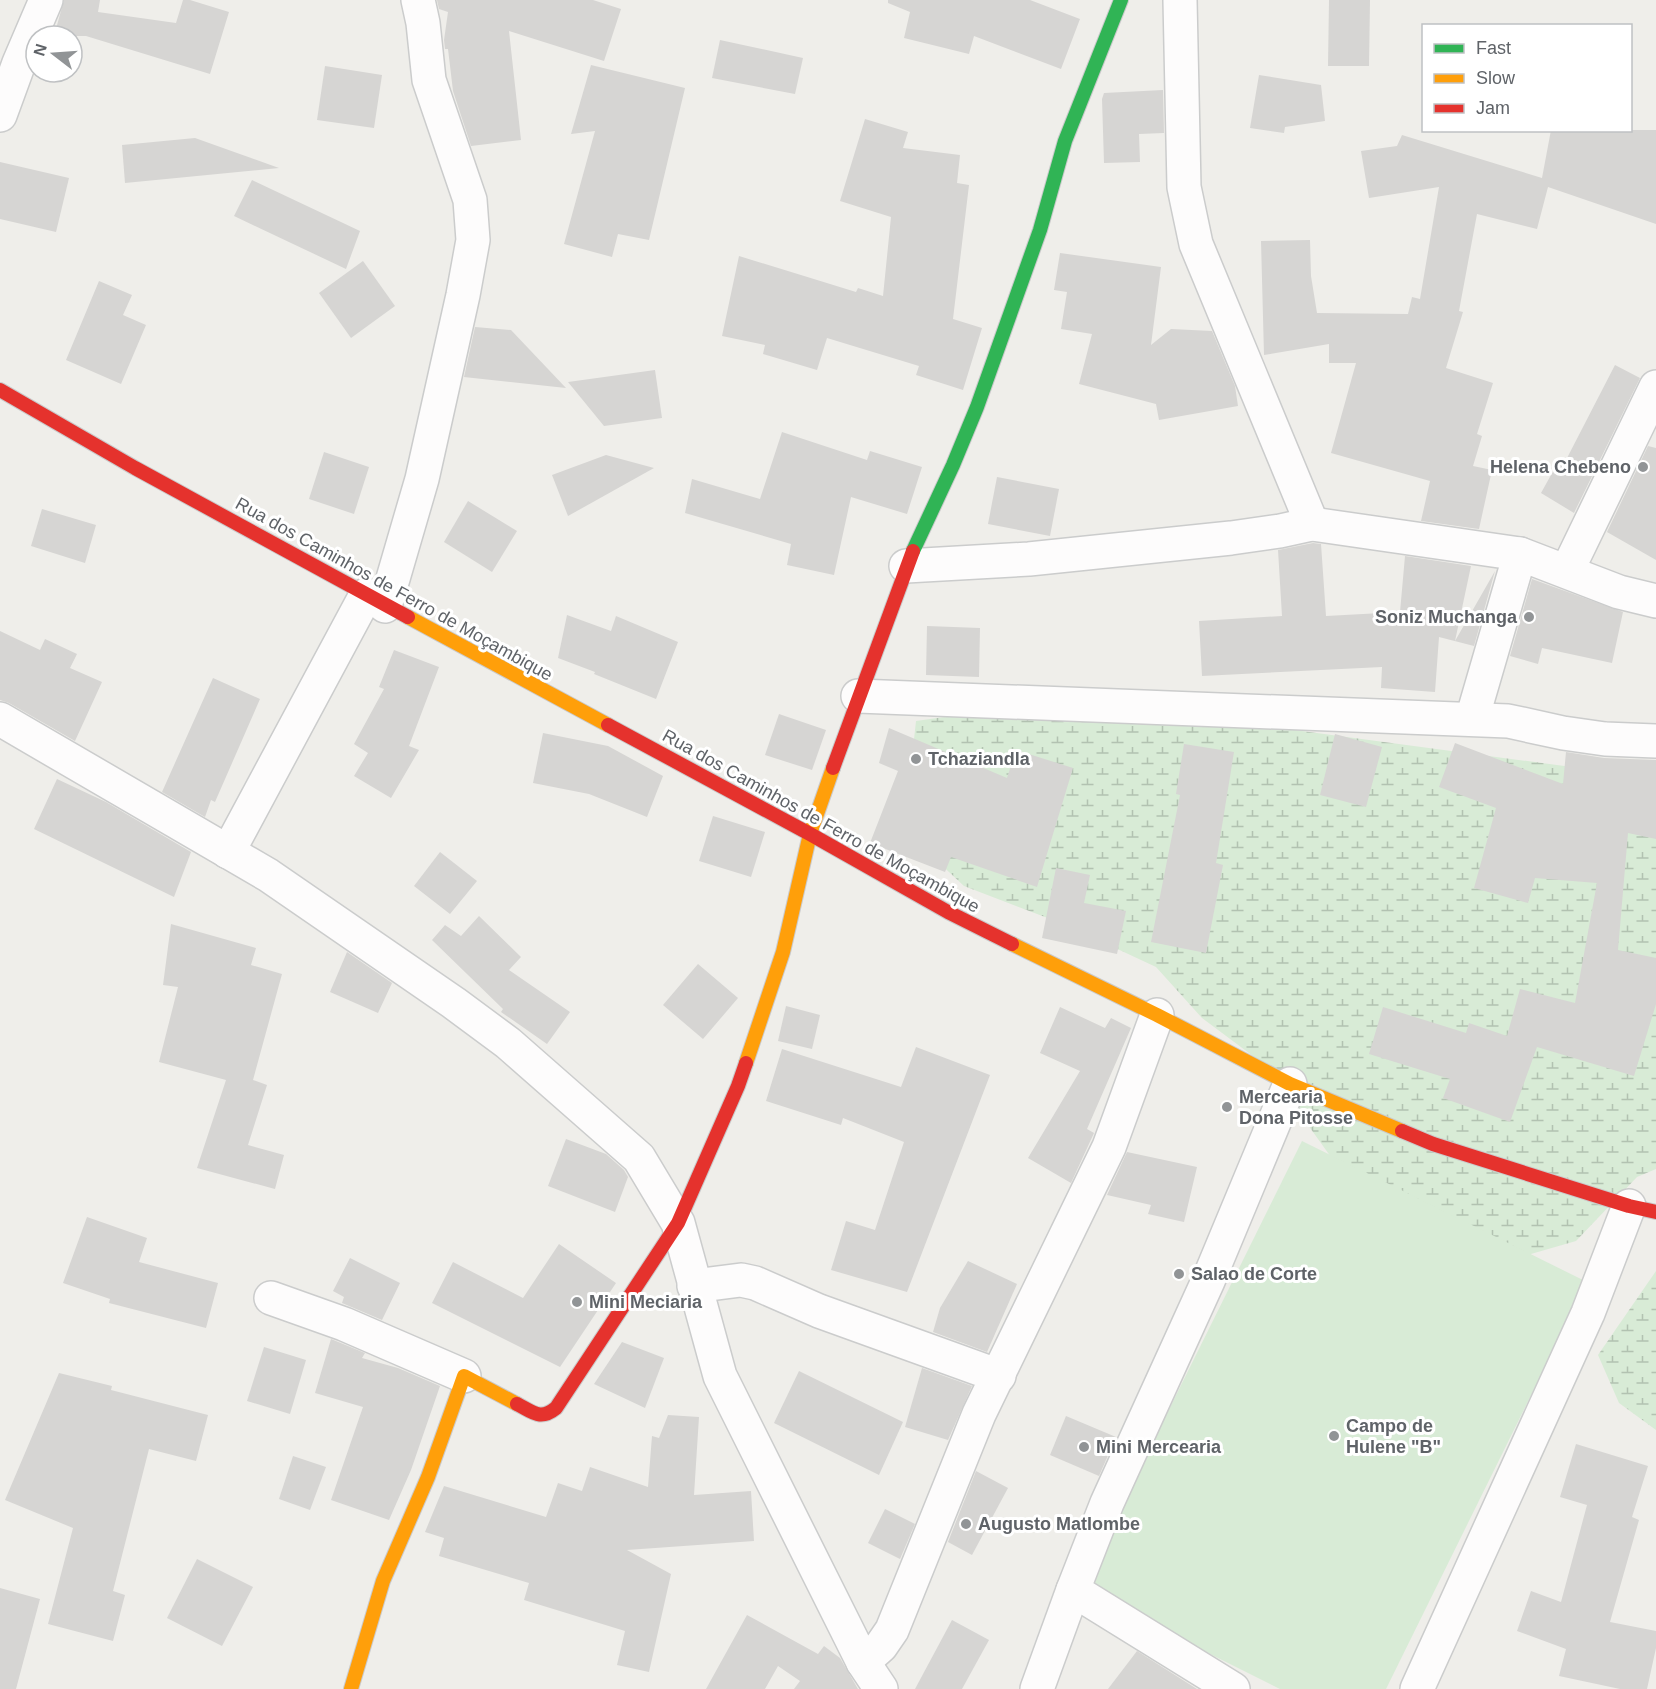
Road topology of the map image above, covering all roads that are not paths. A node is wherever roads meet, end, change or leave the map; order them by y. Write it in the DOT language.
graph roads {
  1 [pos="46,0"];
  2 [pos="418,0"];
  3 [pos="1121,0"];
  4 [pos="1180,0"];
  5 [pos="0,115"];
  6 [pos="1656,387"];
  7 [pos="0,390"];
  8 [pos="1312,524"];
  9 [pos="1520,554"];
  10 [pos="906,566"];
  11 [pos="1567,571"];
  12 [pos="376,600"];
  13 [pos="1656,601"];
  14 [pos="858,696"];
  15 [pos="0,719"];
  16 [pos="1472,719"];
  17 [pos="1656,741"];
  18 [pos="810,834"];
  19 [pos="228,852"];
  20 [pos="1157,1015"];
  21 [pos="1290,1084"];
  22 [pos="1643,1209"];
  23 [pos="678,1223"];
  24 [pos="694,1286"];
  25 [pos="271,1298"];
  26 [pos="464,1376"];
  27 [pos="999,1376"];
  28 [pos="1073,1590"];
  29 [pos="863,1662"];
  30 [pos="351,1689"];
  31 [pos="881,1689"];
  32 [pos="1037,1689"];
  33 [pos="1233,1689"];
  34 [pos="1417,1689"];
  1 -- 5 [label="street"];
  2 -- 12 [label="street"];
  3 -- 10 [label="street"];
  4 -- 8 [label="street"];
  6 -- 11 [label="street"];
  7 -- 12 [label="street, Rua dos Caminhos de Ferro de Moçambique"];
  8 -- 9 [label="street"];
  8 -- 10 [label="street"];
  9 -- 11 [label="street"];
  9 -- 16 [label="street"];
  10 -- 14 [label="street"];
  11 -- 13 [label="street"];
  12 -- 18 [label="street, Rua dos Caminhos de Ferro de Moçambique"];
  12 -- 19 [label="street"];
  14 -- 16 [label="street"];
  14 -- 18 [label="street"];
  15 -- 19 [label="street"];
  16 -- 17 [label="street"];
  18 -- 20 [label="street, Rua dos Caminhos de Ferro de Moçambique"];
  18 -- 23 [label="street"];
  19 -- 23 [label="street"];
  20 -- 21 [label="street, Rua dos Caminhos de Ferro de Moçambique"];
  20 -- 27 [label="street"];
  21 -- 22 [label="street, Rua dos Caminhos de Ferro de Moçambique"];
  21 -- 28 [label="street"];
  22 -- 34 [label="street"];
  23 -- 24 [label="street"];
  23 -- 26 [label="street"];
  24 -- 27 [label="street"];
  24 -- 29 [label="street"];
  25 -- 26 [label="street"];
  26 -- 30 [label="street"];
  27 -- 29 [label="street"];
  28 -- 32 [label="street"];
  28 -- 33 [label="street"];
  29 -- 31 [label="street"];
}
